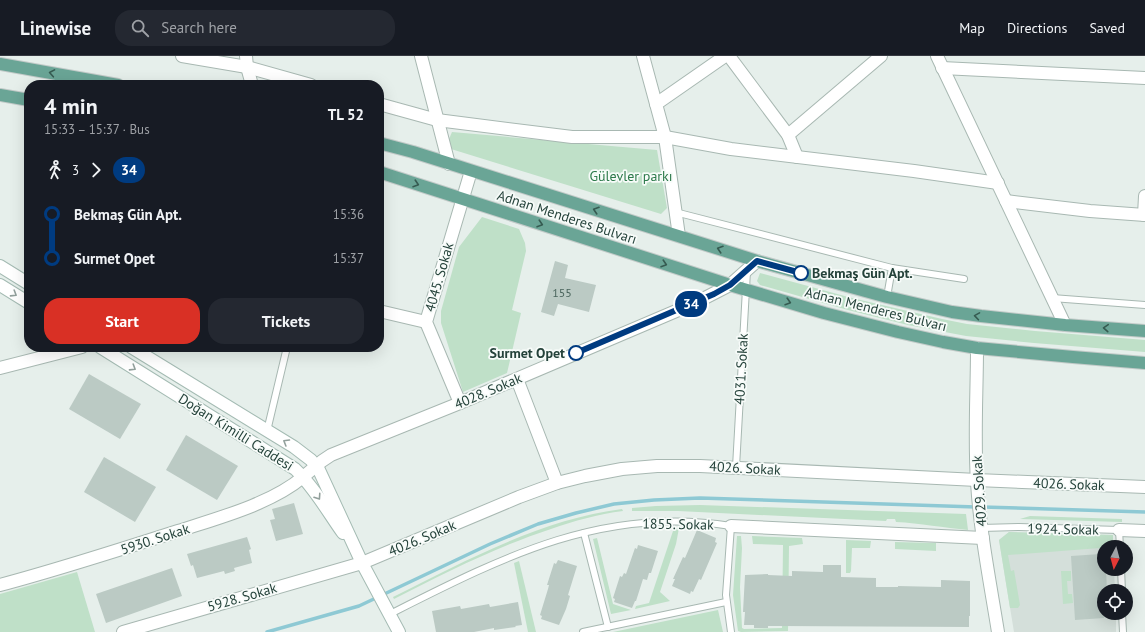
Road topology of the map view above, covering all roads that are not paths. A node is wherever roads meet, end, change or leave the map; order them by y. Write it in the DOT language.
graph roads {
  1 [pos="182,56"];
  2 [pos="421,56"];
  3 [pos="643,56"];
  4 [pos="725,56"];
  5 [pos="729,56"];
  6 [pos="881,56"];
  7 [pos="937,56"];
  8 [pos="247,62"];
  9 [pos="0,64"];
  10 [pos="942,68"];
  11 [pos="1145,78"];
  12 [pos="90,80"];
  13 [pos="251,80"];
  14 [pos="297,80"];
  15 [pos="0,95"];
  16 [pos="24,99"];
  17 [pos="656,104"];
  18 [pos="384,105"];
  19 [pos="437,120"];
  20 [pos="788,135"];
  21 [pos="664,137"];
  22 [pos="384,144"];
  23 [pos="796,157"];
  24 [pos="449,164"];
  25 [pos="470,170"];
  26 [pos="384,174"];
  27 [pos="998,183"];
  28 [pos="1145,196"];
  29 [pos="462,199"];
  30 [pos="1006,201"];
  31 [pos="676,212"];
  32 [pos="1144,215"];
  33 [pos="679,236"];
  34 [pos="757,261"];
  35 [pos="0,266"];
  36 [pos="892,268"];
  37 [pos="747,271"];
  38 [pos="964,279"];
  39 [pos="24,281"];
  40 [pos="0,285"];
  41 [pos="730,285"];
  42 [pos="745,289"];
  43 [pos="887,297"];
  44 [pos="1052,298"];
  45 [pos="24,300"];
  46 [pos="1145,305"];
  47 [pos="384,312"];
  48 [pos="426,322"];
  49 [pos="1065,325"];
  50 [pos="1145,331"];
  51 [pos="977,348"];
  52 [pos="62,352"];
  53 [pos="108,352"];
  54 [pos="139,352"];
  55 [pos="286,352"];
  56 [pos="1145,362"];
  57 [pos="0,368"];
  58 [pos="517,378"];
  59 [pos="460,403"];
  60 [pos="267,431"];
  61 [pos="316,466"];
  62 [pos="736,467"];
  63 [pos="304,477"];
  64 [pos="977,480"];
  65 [pos="557,483"];
  66 [pos="1145,487"];
  67 [pos="731,526"];
  68 [pos="981,529"];
  69 [pos="1119,530"];
  70 [pos="1145,531"];
  71 [pos="584,533"];
  72 [pos="1120,540"];
  73 [pos="362,562"];
  74 [pos="0,585"];
  75 [pos="726,602"];
  76 [pos="390,614"];
  77 [pos="1122,620"];
  78 [pos="608,627"];
  79 [pos="123,632"];
  80 [pos="399,632"];
  81 [pos="583,632"];
  82 [pos="731,632"];
  83 [pos="998,632"];
  84 [pos="1123,632"];
  1 -- 8 [label="street"];
  2 -- 19 [label="street"];
  3 -- 17 [label="street"];
  4 -- 17 [label="street"];
  5 -- 20 [label="street"];
  6 -- 20 [label="street"];
  7 -- 10 [label="street"];
  8 -- 13 [label="street"];
  8 -- 14 [label="street"];
  12 -- 9 [label="main road, one-way"];
  10 -- 11 [label="street"];
  10 -- 27 [label="street"];
  15 -- 16 [label="main road"];
  17 -- 21 [label="street"];
  18 -- 19 [label="street"];
  19 -- 21 [label="street"];
  19 -- 24 [label="street"];
  20 -- 23 [label="street"];
  21 -- 23 [label="street"];
  21 -- 31 [label="street"];
  22 -- 24 [label="main road, Adnan Menderes Bulvarı"];
  23 -- 27 [label="street"];
  24 -- 25 [label="main road, Adnan Menderes Bulvarı"];
  25 -- 29 [label="street, 4045. Sokak"];
  33 -- 25 [label="main road, Adnan Menderes Bulvarı, one-way"];
  26 -- 29 [label="main road, Adnan Menderes Bulvarı, one-way"];
  27 -- 30 [label="street"];
  28 -- 32 [label="street"];
  29 -- 41 [label="main road, Adnan Menderes Bulvarı, one-way"];
  29 -- 48 [label="street, 4045. Sokak"];
  30 -- 32 [label="street"];
  30 -- 44 [label="street"];
  31 -- 33 [label="street"];
  31 -- 36 [label="lane"];
  34 -- 33 [label="main road, Adnan Menderes Bulvarı, one-way"];
  34 -- 37 [label="street, 4028. Sokak"];
  34 -- 43 [label="main road, Adnan Menderes Bulvarı"];
  35 -- 39 [label="street"];
  36 -- 38 [label="lane"];
  36 -- 43 [label="lane"];
  37 -- 41 [label="street, 4028. Sokak"];
  37 -- 42 [label="lane, 4031. Sokak"];
  40 -- 45 [label="street, one-way"];
  41 -- 42 [label="main road, Adnan Menderes Bulvarı"];
  41 -- 58 [label="street, 4028. Sokak"];
  42 -- 51 [label="main road, Adnan Menderes Bulvarı, one-way"];
  42 -- 62 [label="lane, 4031. Sokak"];
  49 -- 43 [label="main road, Adnan Menderes Bulvarı, one-way"];
  44 -- 46 [label="lane"];
  44 -- 49 [label="street"];
  47 -- 48 [label="street"];
  48 -- 59 [label="street, 4045. Sokak"];
  50 -- 49 [label="main road, Adnan Menderes Bulvarı, one-way"];
  51 -- 56 [label="main road, Adnan Menderes Bulvarı"];
  51 -- 64 [label="street, 4029. Sokak"];
  52 -- 57 [label="street"];
  53 -- 63 [label="street, Doğan Kimilli Caddesi, one-way"];
  54 -- 60 [label="street, Doğan Kimilli Caddesi"];
  55 -- 60 [label="lane"];
  58 -- 59 [label="street, 4028. Sokak"];
  58 -- 65 [label="street"];
  59 -- 61 [label="street, 4028. Sokak"];
  61 -- 60 [label="street, Doğan Kimilli Caddesi, one-way"];
  61 -- 63 [label="street, 4028. Sokak"];
  61 -- 73 [label="street, Doğan Kimilli Caddesi"];
  62 -- 64 [label="street, 4026. Sokak"];
  62 -- 65 [label="street, 4026. Sokak"];
  63 -- 73 [label="street, Doğan Kimilli Caddesi, one-way"];
  63 -- 74 [label="street, 5930. Sokak"];
  64 -- 66 [label="street, 4026. Sokak"];
  64 -- 68 [label="street, 4029. Sokak"];
  65 -- 73 [label="street, 4026. Sokak"];
  67 -- 68 [label="street, 1855. Sokak"];
  67 -- 71 [label="lane, 1855. Sokak"];
  67 -- 75 [label="lane"];
  68 -- 69 [label="lane, 1924. Sokak"];
  68 -- 83 [label="street, 4029. Sokak"];
  69 -- 70 [label="street, 1924. Sokak"];
  69 -- 72 [label="lane"];
  71 -- 76 [label="lane, 1855. Sokak"];
  71 -- 78 [label="lane"];
  73 -- 76 [label="street, Doğan Kimilli Caddesi"];
  73 -- 79 [label="street, 5928. Sokak"];
  75 -- 78 [label="lane"];
  75 -- 82 [label="lane"];
  76 -- 80 [label="street, Doğan Kimilli Caddesi"];
  77 -- 84 [label="lane"];
  78 -- 81 [label="lane"];
}
